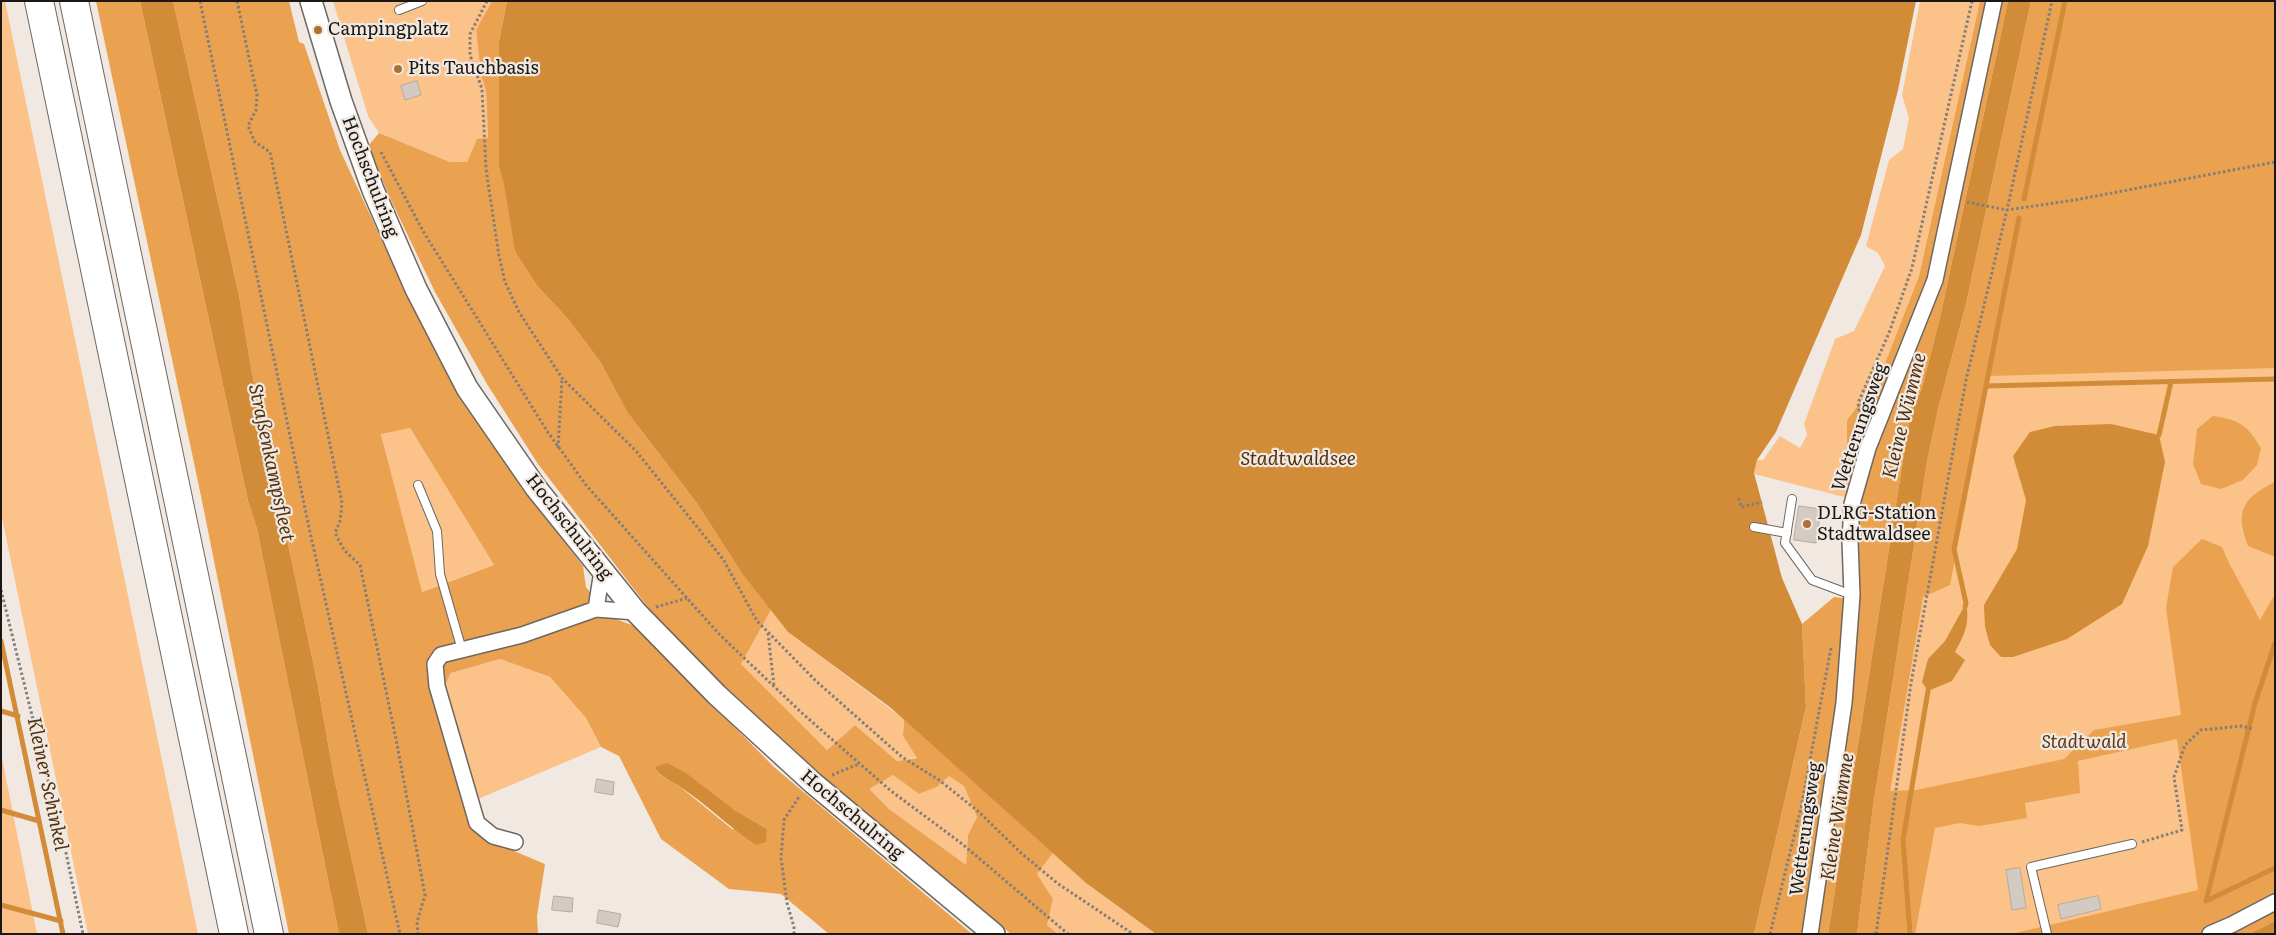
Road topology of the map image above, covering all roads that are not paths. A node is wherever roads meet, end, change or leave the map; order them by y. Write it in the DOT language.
graph roads {
  1 [pos="39,1"];
  2 [pos="74,1"];
  3 [pos="311,1"];
  4 [pos="422,1"];
  5 [pos="1994,1"];
  6 [pos="398,10"];
  7 [pos="418,485"];
  8 [pos="1792,499"];
  9 [pos="1754,527"];
  10 [pos="1787,533"];
  11 [pos="602,571"];
  12 [pos="1852,596"];
  13 [pos="596,609"];
  14 [pos="636,612"];
  15 [pos="462,650"];
  16 [pos="515,842"];
  17 [pos="2132,844"];
  18 [pos="2275,902"];
  19 [pos="234,934"];
  20 [pos="269,934"];
  21 [pos="994,934"];
  22 [pos="1810,934"];
  23 [pos="2047,934"];
  24 [pos="2210,934"];
  1 -- 19 [label="highway"];
  2 -- 20 [label="highway"];
  3 -- 11 [label="street, Hochschulring"];
  4 -- 6 [label="lane"];
  5 -- 12 [label="street, Wetterungsweg"];
  7 -- 15 [label="lane"];
  8 -- 10 [label="lane"];
  9 -- 10 [label="lane"];
  10 -- 12 [label="lane"];
  11 -- 13 [label="street"];
  11 -- 14 [label="street, Hochschulring"];
  12 -- 22 [label="street, Wetterungsweg"];
  13 -- 14 [label="street"];
  13 -- 15 [label="street"];
  14 -- 21 [label="street, Hochschulring"];
  15 -- 16 [label="street"];
  17 -- 23 [label="lane"];
  18 -- 24 [label="street"];
}
